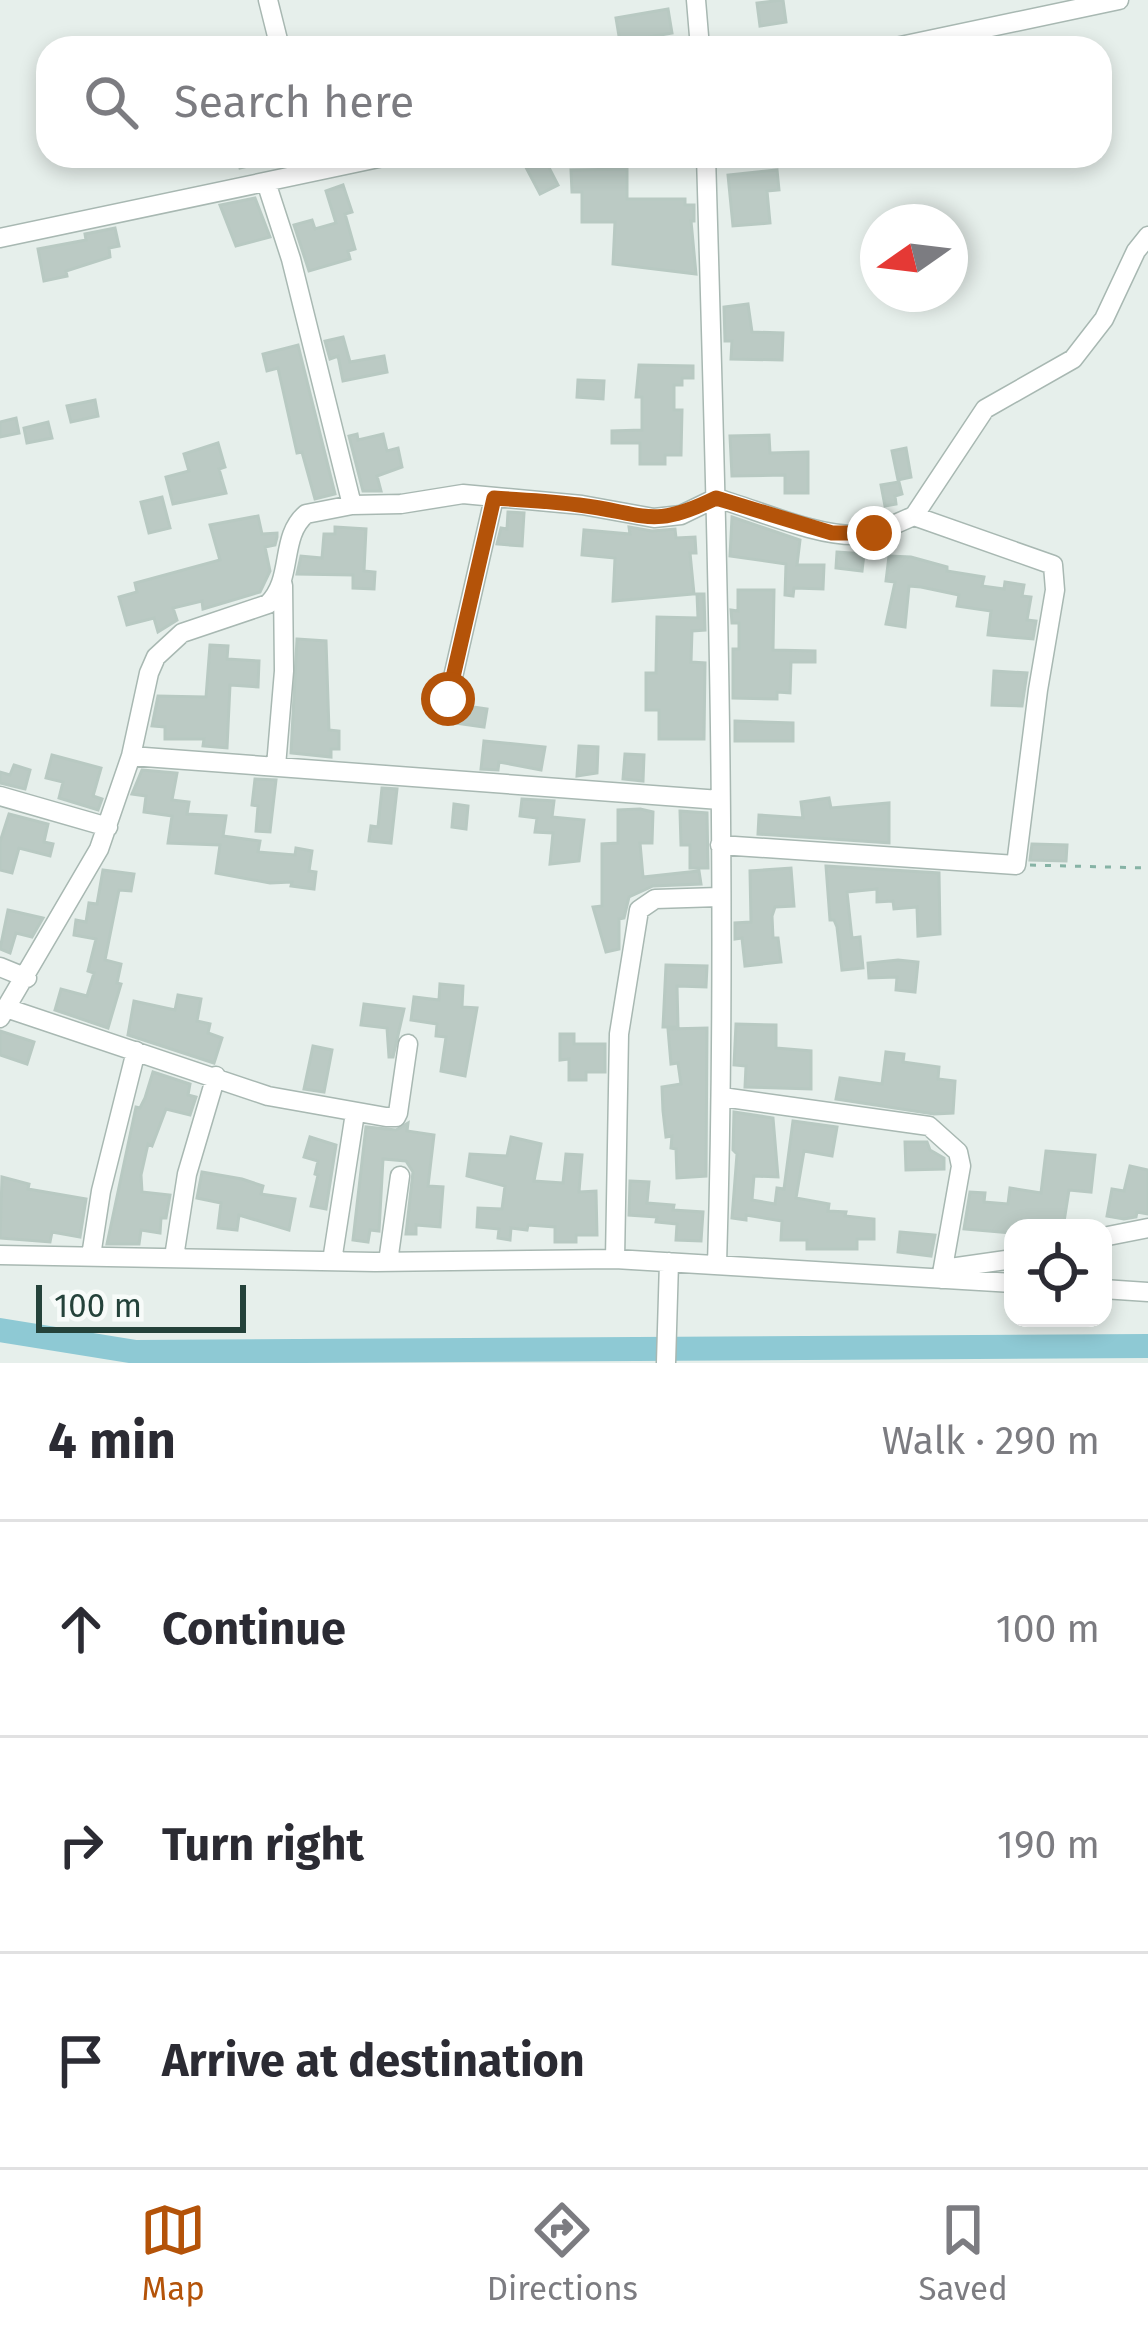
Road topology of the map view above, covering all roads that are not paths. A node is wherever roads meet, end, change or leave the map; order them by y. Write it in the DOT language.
graph roads {
  1 [pos="268,0"];
  2 [pos="696,0"];
  3 [pos="1119,0"];
  4 [pos="277,36"];
  5 [pos="699,36"];
  6 [pos="948,36"];
  7 [pos="300,168"];
  8 [pos="706,168"];
  9 [pos="266,182"];
  10 [pos="1148,236"];
  11 [pos="0,238"];
  12 [pos="494,498"];
  13 [pos="716,498"];
  14 [pos="352,505"];
  15 [pos="914,516"];
  16 [pos="283,582"];
  17 [pos="448,699"];
  18 [pos="131,756"];
  19 [pos="277,766"];
  20 [pos="0,796"];
  21 [pos="720,800"];
  22 [pos="108,827"];
  23 [pos="720,845"];
  24 [pos="719,897"];
  25 [pos="0,967"];
  26 [pos="27,978"];
  27 [pos="4,1014"];
  28 [pos="408,1044"];
  29 [pos="136,1051"];
  30 [pos="216,1076"];
  31 [pos="722,1097"];
  32 [pos="355,1114"];
  33 [pos="400,1175"];
  34 [pos="1148,1228"];
  35 [pos="1112,1235"];
  36 [pos="0,1255"];
  37 [pos="91,1256"];
  38 [pos="174,1257"];
  39 [pos="615,1259"];
  40 [pos="332,1261"];
  41 [pos="1004,1261"];
  42 [pos="388,1262"];
  43 [pos="668,1262"];
  44 [pos="717,1264"];
  45 [pos="942,1274"];
  46 [pos="1004,1282"];
  47 [pos="1112,1290"];
  48 [pos="1148,1292"];
  49 [pos="666,1363"];
  1 -- 4 [label="street"];
  2 -- 5 [label="street"];
  3 -- 6 [label="street"];
  7 -- 9 [label="street"];
  8 -- 13 [label="street"];
  9 -- 11 [label="street"];
  9 -- 14 [label="street"];
  10 -- 15 [label="street"];
  12 -- 13 [label="street"];
  12 -- 14 [label="street"];
  12 -- 17 [label="street"];
  13 -- 15 [label="street"];
  13 -- 21 [label="street"];
  14 -- 16 [label="street"];
  15 -- 23 [label="street"];
  16 -- 18 [label="street"];
  16 -- 19 [label="street"];
  18 -- 19 [label="street"];
  18 -- 22 [label="street"];
  19 -- 21 [label="street"];
  20 -- 22 [label="street"];
  21 -- 23 [label="street"];
  22 -- 26 [label="street"];
  23 -- 24 [label="street"];
  24 -- 31 [label="street"];
  24 -- 39 [label="street"];
  25 -- 26 [label="street"];
  26 -- 27 [label="street"];
  27 -- 29 [label="street"];
  28 -- 32 [label="street"];
  29 -- 30 [label="street"];
  29 -- 37 [label="street"];
  30 -- 32 [label="street"];
  30 -- 38 [label="street"];
  31 -- 44 [label="street"];
  31 -- 45 [label="street"];
  32 -- 40 [label="street"];
  33 -- 42 [label="street"];
  34 -- 35 [label="street"];
  36 -- 37 [label="street"];
  37 -- 38 [label="street"];
  38 -- 40 [label="street"];
  39 -- 42 [label="street"];
  39 -- 43 [label="street"];
  40 -- 42 [label="street"];
  41 -- 45 [label="street"];
  43 -- 44 [label="street"];
  43 -- 49 [label="street"];
  44 -- 45 [label="street"];
  45 -- 46 [label="street"];
  47 -- 48 [label="street"];
}
